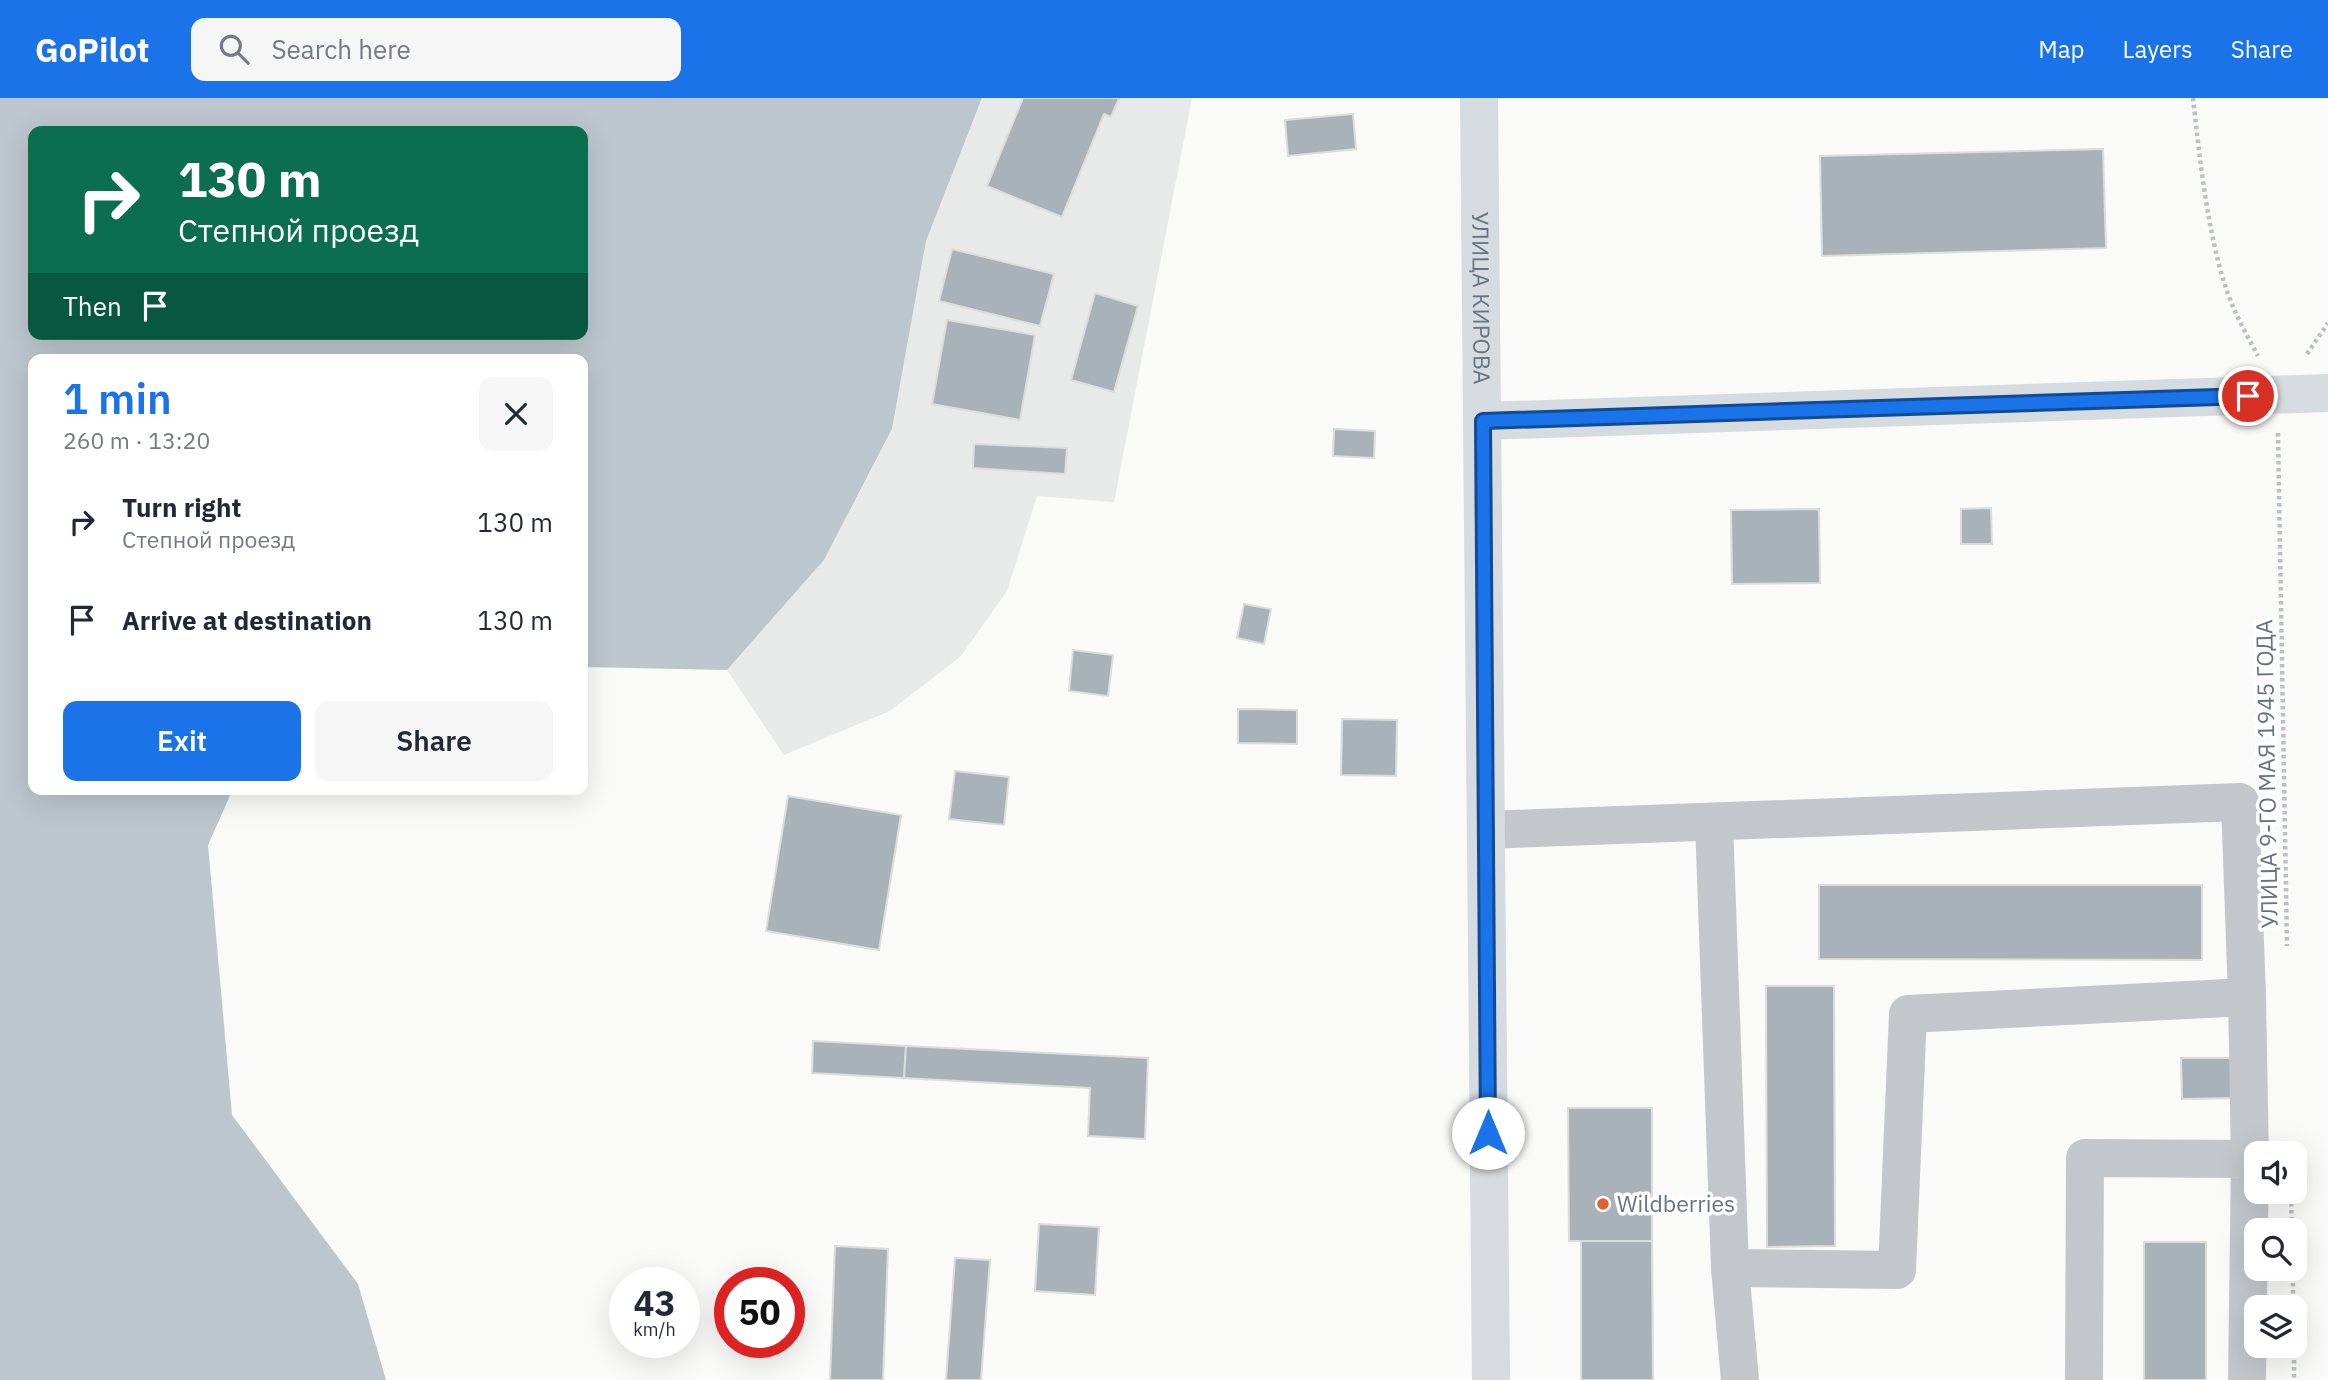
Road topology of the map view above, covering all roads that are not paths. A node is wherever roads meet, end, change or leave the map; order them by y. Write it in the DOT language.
graph roads {
  1 [pos="1479,98"];
  2 [pos="2328,393"];
  3 [pos="1483,421"];
  4 [pos="1714,822"];
  5 [pos="1486,830"];
  6 [pos="2247,997"];
  7 [pos="2250,1141"];
  8 [pos="2244,1159"];
  9 [pos="2249,1204"];
  10 [pos="1730,1268"];
  11 [pos="1490,1380"];
  12 [pos="1740,1380"];
  13 [pos="2084,1380"];
  14 [pos="2247,1380"];
  1 -- 3 [label="main road, УЛИЦА КИРОВА"];
  2 -- 3 [label="main road"];
  3 -- 5 [label="main road, УЛИЦА КИРОВА"];
  4 -- 5 [label="lane"];
  4 -- 6 [label="lane"];
  4 -- 10 [label="lane"];
  5 -- 11 [label="main road, УЛИЦА КИРОВА"];
  6 -- 7 [label="lane"];
  6 -- 10 [label="lane"];
  8 -- 13 [label="lane"];
  9 -- 14 [label="lane"];
  10 -- 12 [label="lane"];
}
